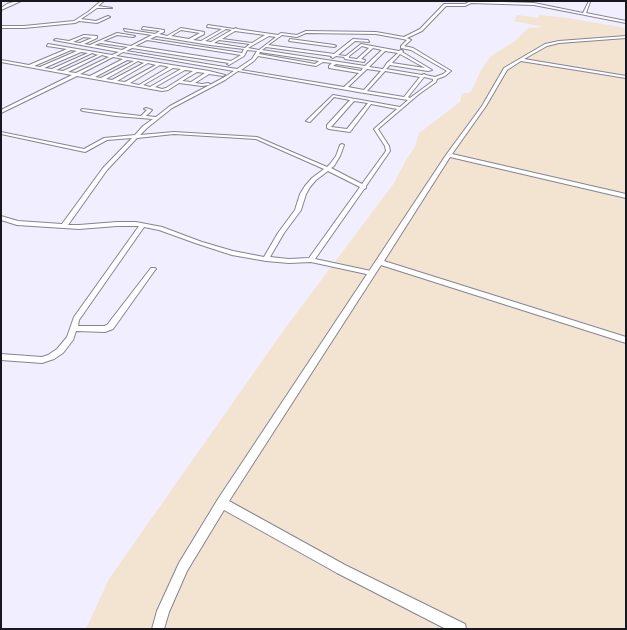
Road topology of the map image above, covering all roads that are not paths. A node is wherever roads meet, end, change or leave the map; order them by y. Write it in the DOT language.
graph roads {
  1 [pos="20,1"];
  2 [pos="103,1"];
  3 [pos="589,2"];
  4 [pos="511,4"];
  5 [pos="96,7"];
  6 [pos="111,8"];
  7 [pos="1,9"];
  8 [pos="584,14"];
  9 [pos="109,17"];
  10 [pos="79,20"];
  11 [pos="626,22"];
  12 [pos="208,26"];
  13 [pos="1,27"];
  14 [pos="143,28"];
  15 [pos="226,28"];
  16 [pos="236,29"];
  17 [pos="125,30"];
  18 [pos="247,30"];
  19 [pos="257,32"];
  20 [pos="174,33"];
  21 [pos="241,34"];
  22 [pos="269,34"];
  23 [pos="126,35"];
  24 [pos="155,35"];
  25 [pos="252,35"];
  26 [pos="279,35"];
  27 [pos="197,36"];
  28 [pos="294,36"];
  29 [pos="96,37"];
  30 [pos="137,37"];
  31 [pos="167,37"];
  32 [pos="235,37"];
  33 [pos="626,37"];
  34 [pos="121,38"];
  35 [pos="404,38"];
  36 [pos="106,39"];
  37 [pos="149,39"];
  38 [pos="218,39"];
  39 [pos="246,39"];
  40 [pos="56,40"];
  41 [pos="131,40"];
  42 [pos="157,40"];
  43 [pos="190,40"];
  44 [pos="229,40"];
  45 [pos="290,40"];
  46 [pos="115,41"];
  47 [pos="340,41"];
  48 [pos="70,42"];
  49 [pos="100,42"];
  50 [pos="126,42"];
  51 [pos="166,42"];
  52 [pos="200,42"];
  53 [pos="240,42"];
  54 [pos="372,42"];
  55 [pos="110,43"];
  56 [pos="151,43"];
  57 [pos="211,43"];
  58 [pos="81,44"];
  59 [pos="254,44"];
  60 [pos="285,44"];
  61 [pos="48,45"];
  62 [pos="120,45"];
  63 [pos="146,45"];
  64 [pos="161,45"];
  65 [pos="90,46"];
  66 [pos="189,46"];
  67 [pos="265,46"];
  68 [pos="334,46"];
  69 [pos="395,46"];
  70 [pos="132,47"];
  71 [pos="156,47"];
  72 [pos="372,47"];
  73 [pos="141,48"];
  74 [pos="201,48"];
  75 [pos="246,48"];
  76 [pos="280,48"];
  77 [pos="71,49"];
  78 [pos="210,49"];
  79 [pos="385,49"];
  80 [pos="80,50"];
  81 [pos="152,50"];
  82 [pos="298,50"];
  83 [pos="330,50"];
  84 [pos="401,50"];
  85 [pos="124,51"];
  86 [pos="222,51"];
  87 [pos="92,52"];
  88 [pos="233,52"];
  89 [pos="174,53"];
  90 [pos="258,53"];
  91 [pos="102,54"];
  92 [pos="244,54"];
  93 [pos="325,54"];
  94 [pos="186,55"];
  95 [pos="291,55"];
  96 [pos="335,55"];
  97 [pos="115,56"];
  98 [pos="190,56"];
  99 [pos="197,57"];
  100 [pos="346,57"];
  101 [pos="410,57"];
  102 [pos="127,58"];
  103 [pos="208,59"];
  104 [pos="138,60"];
  105 [pos="220,60"];
  106 [pos="323,60"];
  107 [pos="359,60"];
  108 [pos="520,60"];
  109 [pos="1,61"];
  110 [pos="181,61"];
  111 [pos="329,61"];
  112 [pos="148,62"];
  113 [pos="232,62"];
  114 [pos="336,62"];
  115 [pos="371,62"];
  116 [pos="159,64"];
  117 [pos="388,64"];
  118 [pos="420,64"];
  119 [pos="438,65"];
  120 [pos="30,66"];
  121 [pos="172,66"];
  122 [pos="402,66"];
  123 [pos="367,67"];
  124 [pos="40,68"];
  125 [pos="185,68"];
  126 [pos="224,68"];
  127 [pos="417,68"];
  128 [pos="232,69"];
  129 [pos="384,69"];
  130 [pos="52,70"];
  131 [pos="197,70"];
  132 [pos="237,70"];
  133 [pos="430,70"];
  134 [pos="64,72"];
  135 [pos="209,72"];
  136 [pos="361,72"];
  137 [pos="223,74"];
  138 [pos="77,75"];
  139 [pos="424,75"];
  140 [pos="91,77"];
  141 [pos="626,77"];
  142 [pos="435,78"];
  143 [pos="102,79"];
  144 [pos="112,81"];
  145 [pos="179,82"];
  146 [pos="125,84"];
  147 [pos="192,84"];
  148 [pos="139,86"];
  149 [pos="151,88"];
  150 [pos="345,88"];
  151 [pos="364,92"];
  152 [pos="353,99"];
  153 [pos="408,99"];
  154 [pos="371,102"];
  155 [pos="400,108"];
  156 [pos="146,109"];
  157 [pos="83,110"];
  158 [pos="1,112"];
  159 [pos="143,116"];
  160 [pos="156,118"];
  161 [pos="308,121"];
  162 [pos="1,133"];
  163 [pos="135,136"];
  164 [pos="342,145"];
  165 [pos="449,155"];
  166 [pos="328,169"];
  167 [pos="364,187"];
  168 [pos="626,196"];
  169 [pos="1,218"];
  170 [pos="64,226"];
  171 [pos="142,226"];
  172 [pos="266,259"];
  173 [pos="311,260"];
  174 [pos="380,262"];
  175 [pos="153,269"];
  176 [pos="371,273"];
  177 [pos="74,328"];
  178 [pos="626,340"];
  179 [pos="1,357"];
  180 [pos="222,503"];
  181 [pos="158,629"];
  182 [pos="460,629"];
  1 -- 7 [label="street"];
  2 -- 5 [label="street"];
  3 -- 8 [label="street"];
  4 -- 8 [label="street"];
  4 -- 35 [label="street"];
  5 -- 6 [label="street"];
  5 -- 10 [label="street"];
  8 -- 11 [label="street"];
  9 -- 10 [label="street"];
  10 -- 13 [label="street"];
  12 -- 15 [label="street"];
  14 -- 24 [label="street"];
  15 -- 16 [label="street"];
  15 -- 52 [label="street"];
  16 -- 18 [label="street"];
  16 -- 38 [label="street"];
  17 -- 24 [label="street"];
  18 -- 19 [label="street"];
  18 -- 21 [label="street"];
  19 -- 22 [label="street"];
  19 -- 25 [label="street"];
  20 -- 27 [label="street"];
  20 -- 27 [label="street"];
  20 -- 31 [label="street"];
  22 -- 26 [label="street"];
  22 -- 59 [label="street"];
  23 -- 30 [label="street"];
  23 -- 34 [label="street"];
  23 -- 36 [label="street"];
  24 -- 31 [label="street"];
  24 -- 37 [label="street"];
  26 -- 28 [label="street"];
  26 -- 67 [label="street"];
  27 -- 43 [label="street"];
  28 -- 35 [label="street"];
  28 -- 45 [label="street"];
  29 -- 36 [label="street"];
  29 -- 48 [label="street"];
  29 -- 58 [label="street"];
  30 -- 37 [label="street"];
  30 -- 41 [label="street"];
  31 -- 43 [label="street"];
  32 -- 44 [label="street"];
  33 -- 108 [label="street"];
  35 -- 84 [label="street"];
  36 -- 49 [label="street"];
  37 -- 42 [label="street"];
  37 -- 70 [label="street"];
  38 -- 44 [label="street"];
  38 -- 57 [label="street"];
  39 -- 53 [label="street"];
  40 -- 48 [label="street"];
  42 -- 51 [label="street"];
  42 -- 56 [label="street"];
  43 -- 52 [label="street"];
  44 -- 53 [label="street"];
  45 -- 60 [label="street"];
  45 -- 68 [label="street"];
  46 -- 55 [label="street"];
  47 -- 68 [label="street"];
  48 -- 58 [label="street"];
  49 -- 55 [label="street"];
  49 -- 65 [label="street"];
  50 -- 62 [label="street"];
  51 -- 64 [label="street"];
  51 -- 66 [label="street"];
  52 -- 57 [label="street"];
  53 -- 59 [label="street"];
  54 -- 96 [label="street"];
  55 -- 62 [label="street"];
  57 -- 74 [label="street"];
  57 -- 75 [label="street"];
  58 -- 65 [label="street"];
  58 -- 77 [label="street"];
  59 -- 75 [label="street"];
  60 -- 76 [label="street"];
  60 -- 83 [label="street"];
  61 -- 77 [label="street"];
  62 -- 70 [label="street"];
  63 -- 73 [label="street"];
  65 -- 85 [label="street"];
  66 -- 74 [label="street"];
  66 -- 89 [label="street"];
  67 -- 76 [label="street"];
  67 -- 90 [label="street"];
  68 -- 83 [label="street"];
  69 -- 84 [label="street"];
  70 -- 73 [label="street"];
  70 -- 85 [label="street"];
  71 -- 81 [label="street"];
  72 -- 79 [label="street"];
  72 -- 100 [label="street"];
  72 -- 107 [label="street"];
  73 -- 81 [label="street"];
  74 -- 78 [label="street"];
  74 -- 94 [label="street"];
  75 -- 90 [label="street"];
  75 -- 92 [label="street"];
  76 -- 82 [label="street"];
  77 -- 80 [label="street"];
  77 -- 120 [label="street"];
  78 -- 86 [label="street"];
  78 -- 99 [label="street"];
  79 -- 84 [label="street"];
  79 -- 115 [label="street"];
  80 -- 87 [label="street"];
  80 -- 124 [label="street"];
  81 -- 89 [label="street"];
  82 -- 93 [label="street"];
  82 -- 95 [label="street"];
  83 -- 93 [label="street"];
  84 -- 101 [label="street"];
  84 -- 117 [label="street"];
  84 -- 119 [label="street"];
  85 -- 97 [label="street"];
  85 -- 110 [label="street"];
  86 -- 88 [label="street"];
  86 -- 103 [label="street"];
  87 -- 91 [label="street"];
  87 -- 130 [label="street"];
  88 -- 92 [label="street"];
  88 -- 105 [label="street"];
  89 -- 94 [label="street"];
  90 -- 95 [label="street"];
  90 -- 106 [label="street"];
  90 -- 132 [label="street"];
  91 -- 97 [label="street"];
  91 -- 134 [label="street"];
  92 -- 113 [label="street"];
  93 -- 96 [label="street"];
  94 -- 98 [label="street"];
  95 -- 106 [label="street"];
  96 -- 100 [label="street"];
  96 -- 111 [label="street"];
  97 -- 102 [label="street"];
  97 -- 138 [label="street"];
  98 -- 99 [label="street"];
  98 -- 110 [label="street"];
  99 -- 103 [label="street"];
  100 -- 107 [label="street"];
  101 -- 118 [label="street"];
  101 -- 122 [label="street"];
  102 -- 104 [label="street"];
  102 -- 140 [label="street"];
  103 -- 105 [label="street"];
  104 -- 112 [label="street"];
  104 -- 143 [label="street"];
  105 -- 113 [label="street"];
  106 -- 111 [label="street"];
  107 -- 115 [label="street"];
  108 -- 141 [label="street"];
  108 -- 165 [label="street"];
  109 -- 120 [label="street"];
  110 -- 121 [label="street"];
  110 -- 126 [label="street"];
  111 -- 114 [label="street"];
  112 -- 116 [label="street"];
  112 -- 144 [label="street"];
  113 -- 126 [label="street"];
  114 -- 123 [label="street"];
  114 -- 136 [label="street"];
  115 -- 123 [label="street"];
  116 -- 121 [label="street"];
  116 -- 146 [label="street"];
  117 -- 122 [label="street"];
  117 -- 129 [label="street"];
  118 -- 127 [label="street"];
  118 -- 133 [label="street"];
  119 -- 133 [label="street"];
  119 -- 142 [label="street"];
  120 -- 124 [label="street"];
  121 -- 125 [label="street"];
  121 -- 148 [label="street"];
  122 -- 127 [label="street"];
  123 -- 129 [label="street"];
  123 -- 136 [label="street"];
  124 -- 130 [label="street"];
  125 -- 131 [label="street"];
  125 -- 149 [label="street"];
  126 -- 128 [label="street"];
  127 -- 133 [label="street"];
  128 -- 132 [label="street"];
  128 -- 137 [label="street"];
  129 -- 139 [label="street"];
  129 -- 151 [label="street"];
  130 -- 134 [label="street"];
  131 -- 135 [label="street"];
  131 -- 145 [label="street"];
  132 -- 150 [label="street"];
  132 -- 160 [label="street"];
  134 -- 138 [label="street"];
  135 -- 137 [label="street"];
  135 -- 147 [label="street"];
  136 -- 150 [label="street"];
  137 -- 147 [label="street"];
  138 -- 140 [label="street"];
  138 -- 158 [label="street"];
  139 -- 142 [label="street"];
  139 -- 153 [label="street"];
  140 -- 143 [label="street"];
  142 -- 153 [label="street"];
  143 -- 144 [label="street"];
  144 -- 146 [label="street"];
  145 -- 147 [label="street"];
  145 -- 149 [label="street"];
  146 -- 148 [label="street"];
  148 -- 149 [label="street"];
  150 -- 151 [label="street"];
  151 -- 153 [label="street"];
  152 -- 154 [label="street"];
  152 -- 154 [label="street"];
  152 -- 161 [label="street"];
  153 -- 155 [label="street"];
  154 -- 155 [label="street"];
  155 -- 167 [label="street"];
  156 -- 159 [label="street"];
  157 -- 159 [label="street"];
  159 -- 160 [label="street"];
  160 -- 163 [label="street"];
  162 -- 163 [label="street"];
  163 -- 166 [label="street"];
  163 -- 170 [label="street"];
  164 -- 166 [label="street"];
  165 -- 168 [label="street"];
  165 -- 174 [label="street"];
  166 -- 167 [label="street"];
  166 -- 172 [label="street"];
  167 -- 173 [label="street"];
  169 -- 170 [label="street"];
  170 -- 171 [label="street"];
  171 -- 172 [label="street"];
  171 -- 177 [label="street"];
  172 -- 173 [label="street"];
  173 -- 176 [label="street"];
  174 -- 176 [label="street"];
  174 -- 178 [label="street"];
  175 -- 177 [label="street"];
  176 -- 180 [label="street"];
  177 -- 179 [label="street"];
  180 -- 181 [label="street"];
  180 -- 182 [label="street"];
}
